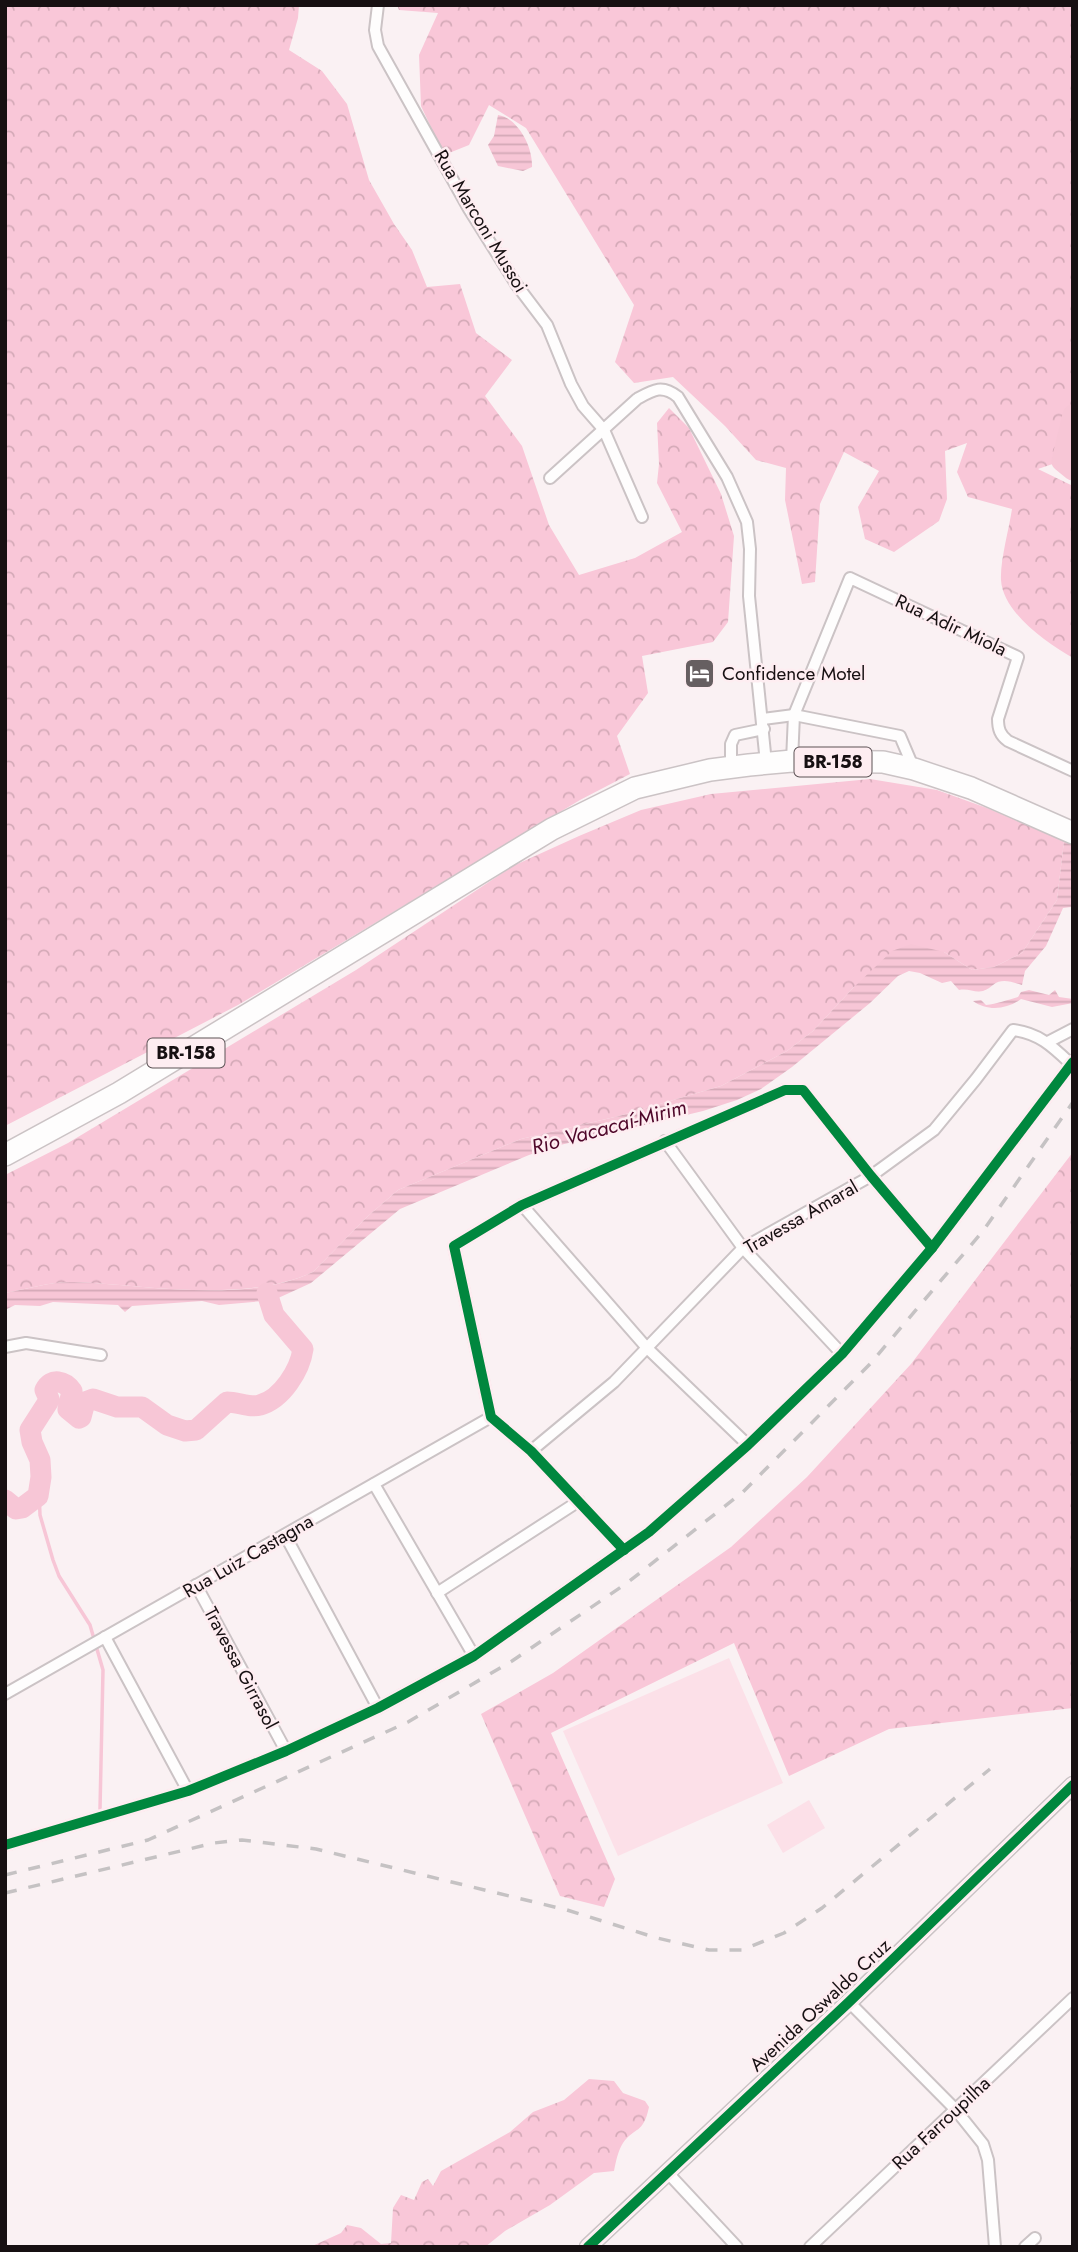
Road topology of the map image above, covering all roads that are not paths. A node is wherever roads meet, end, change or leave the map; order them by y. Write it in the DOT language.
graph roads {
  1 [pos="378,5"];
  2 [pos="604,430"];
  3 [pos="550,478"];
  4 [pos="642,517"];
  5 [pos="793,716"];
  6 [pos="763,724"];
  7 [pos="792,761"];
  8 [pos="766,763"];
  9 [pos="731,766"];
  10 [pos="914,769"];
  11 [pos="1073,771"];
  12 [pos="1073,833"];
  13 [pos="1073,1029"];
  14 [pos="1048,1042"];
  15 [pos="1072,1063"];
  16 [pos="665,1141"];
  17 [pos="5,1155"];
  18 [pos="871,1176"];
  19 [pos="522,1205"];
  20 [pos="743,1248"];
  21 [pos="932,1248"];
  22 [pos="5,1347"];
  23 [pos="647,1348"];
  24 [pos="842,1353"];
  25 [pos="101,1355"];
  26 [pos="491,1417"];
  27 [pos="748,1445"];
  28 [pos="531,1451"];
  29 [pos="374,1484"];
  30 [pos="579,1502"];
  31 [pos="285,1535"];
  32 [pos="624,1550"];
  33 [pos="196,1585"];
  34 [pos="438,1593"];
  35 [pos="105,1637"];
  36 [pos="474,1656"];
  37 [pos="5,1694"];
  38 [pos="377,1708"];
  39 [pos="286,1751"];
  40 [pos="1073,1785"];
  41 [pos="188,1791"];
  42 [pos="5,1845"];
  43 [pos="1073,1998"];
  44 [pos="849,2002"];
  45 [pos="955,2109"];
  46 [pos="667,2172"];
  47 [pos="1035,2238"];
  48 [pos="588,2247"];
  49 [pos="737,2247"];
  50 [pos="810,2247"];
  51 [pos="995,2247"];
  52 [pos="1025,2247"];
  1 -- 2 [label="street, Rua Marconi Mussoi"];
  2 -- 3 [label="street"];
  2 -- 4 [label="street, Rua Marconi Mussoi"];
  2 -- 6 [label="street"];
  5 -- 6 [label="street"];
  5 -- 7 [label="street"];
  5 -- 10 [label="street"];
  5 -- 11 [label="street, Rua Adir Miola"];
  6 -- 8 [label="street"];
  6 -- 9 [label="street"];
  7 -- 8 [label="highway, BR-158"];
  7 -- 10 [label="highway, BR-158"];
  8 -- 9 [label="highway, BR-158"];
  9 -- 17 [label="highway, BR-158"];
  10 -- 12 [label="highway, BR-158"];
  13 -- 14 [label="street"];
  14 -- 15 [label="street, Travessa Amaral"];
  14 -- 18 [label="street, Travessa Amaral"];
  15 -- 21 [label="street"];
  16 -- 18 [label="street"];
  16 -- 19 [label="street"];
  16 -- 20 [label="street"];
  18 -- 20 [label="street, Travessa Amaral"];
  18 -- 21 [label="street"];
  19 -- 23 [label="street"];
  19 -- 26 [label="street"];
  20 -- 23 [label="street, Travessa Amaral"];
  20 -- 24 [label="street"];
  21 -- 24 [label="street"];
  22 -- 25 [label="street"];
  23 -- 27 [label="street"];
  23 -- 28 [label="street, Travessa Amaral"];
  24 -- 27 [label="street"];
  26 -- 28 [label="street"];
  26 -- 29 [label="street, Rua Luiz Castagna"];
  27 -- 32 [label="street"];
  28 -- 30 [label="street"];
  29 -- 31 [label="street, Rua Luiz Castagna"];
  29 -- 34 [label="street"];
  30 -- 32 [label="street"];
  30 -- 34 [label="street"];
  31 -- 33 [label="street, Rua Luiz Castagna"];
  31 -- 38 [label="street"];
  32 -- 36 [label="street"];
  33 -- 35 [label="street, Rua Luiz Castagna"];
  33 -- 39 [label="street, Travessa Girrasol"];
  34 -- 36 [label="street"];
  35 -- 37 [label="street, Rua Luiz Castagna"];
  35 -- 41 [label="street"];
  36 -- 38 [label="street"];
  38 -- 39 [label="street"];
  39 -- 41 [label="street"];
  40 -- 44 [label="street, Avenida Oswaldo Cruz"];
  41 -- 42 [label="street"];
  43 -- 45 [label="street, Rua Farroupilha"];
  44 -- 45 [label="street"];
  44 -- 46 [label="street, Avenida Oswaldo Cruz"];
  45 -- 50 [label="street, Rua Farroupilha"];
  45 -- 51 [label="street"];
  46 -- 48 [label="street, Avenida Oswaldo Cruz"];
  46 -- 49 [label="street"];
  47 -- 52 [label="street"];
}
